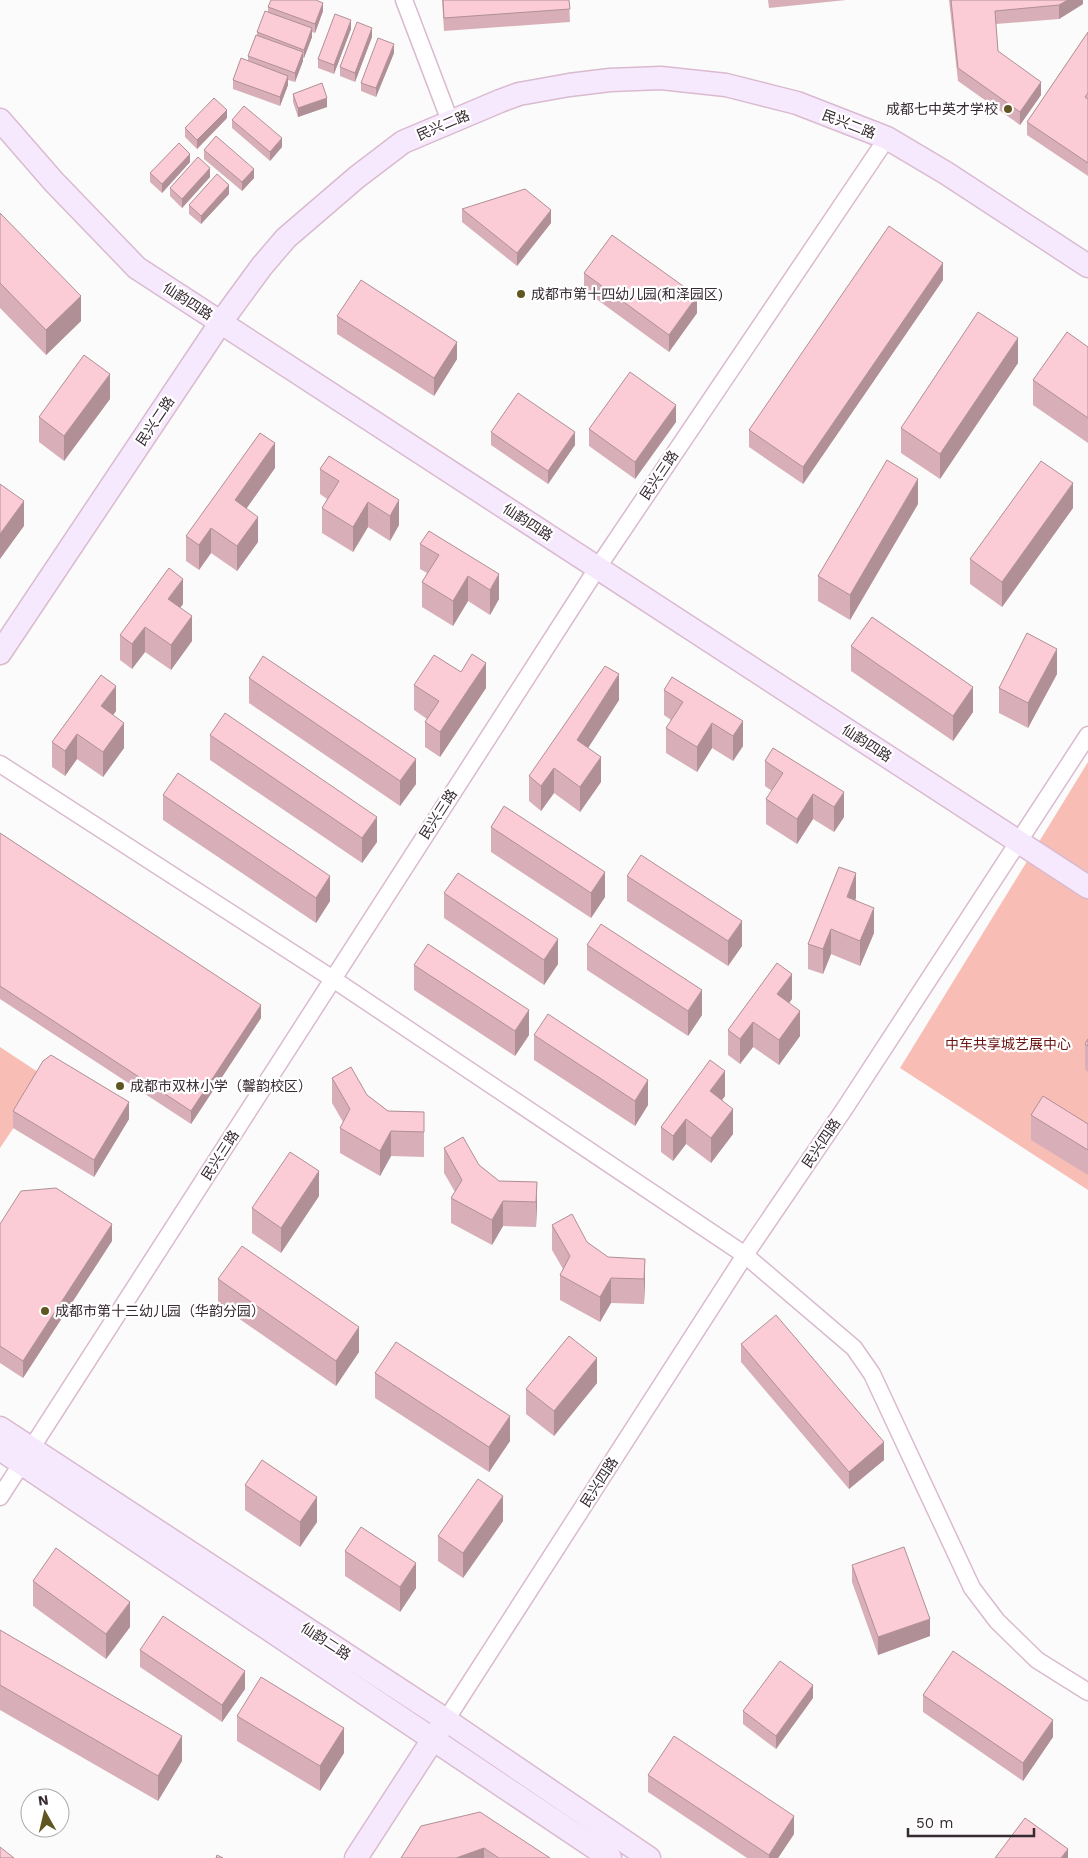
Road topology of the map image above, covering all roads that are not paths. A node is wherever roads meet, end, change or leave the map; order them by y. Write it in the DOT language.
graph roads {
  1 [pos="404,0"];
  2 [pos="450,121"];
  3 [pos="1,123"];
  4 [pos="887,138"];
  5 [pos="1088,266"];
  6 [pos="220,322"];
  7 [pos="598,567"];
  8 [pos="0,653"];
  9 [pos="1088,735"];
  10 [pos="0,764"];
  11 [pos="1018,842"];
  12 [pos="1088,886"];
  13 [pos="333,979"];
  14 [pos="745,1255"];
  15 [pos="0,1428"];
  16 [pos="0,1449"];
  17 [pos="27,1456"];
  18 [pos="0,1497"];
  19 [pos="1088,1692"];
  20 [pos="446,1720"];
  21 [pos="433,1739"];
  22 [pos="356,1858"];
  23 [pos="610,1858"];
  24 [pos="649,1858"];
  1 -- 2 [label="street"];
  2 -- 4 [label="street, 民兴二路"];
  2 -- 6 [label="street, 民兴二路"];
  3 -- 6 [label="street, 仙韵四路"];
  4 -- 5 [label="street, 民兴二路"];
  4 -- 7 [label="street, 民兴三路"];
  6 -- 7 [label="street, 仙韵四路"];
  6 -- 8 [label="street, 民兴二路"];
  7 -- 11 [label="street, 仙韵四路"];
  7 -- 13 [label="street, 民兴三路"];
  9 -- 11 [label="street, 民兴四路"];
  10 -- 13 [label="street"];
  11 -- 12 [label="street, 仙韵四路"];
  11 -- 14 [label="street, 民兴四路"];
  13 -- 14 [label="street"];
  13 -- 17 [label="street, 民兴三路"];
  14 -- 19 [label="street"];
  14 -- 20 [label="street, 民兴四路"];
  15 -- 17 [label="street, 仙韵二路"];
  16 -- 17 [label="street, 仙韵二路"];
  17 -- 18 [label="street, 民兴三路"];
  17 -- 20 [label="street, 仙韵二路"];
  17 -- 21 [label="street, 仙韵二路"];
  20 -- 21 [label="street, 民兴四路"];
  20 -- 24 [label="street, 仙韵二路"];
  21 -- 22 [label="street, 民兴四路"];
  21 -- 23 [label="street, 仙韵二路"];
}
